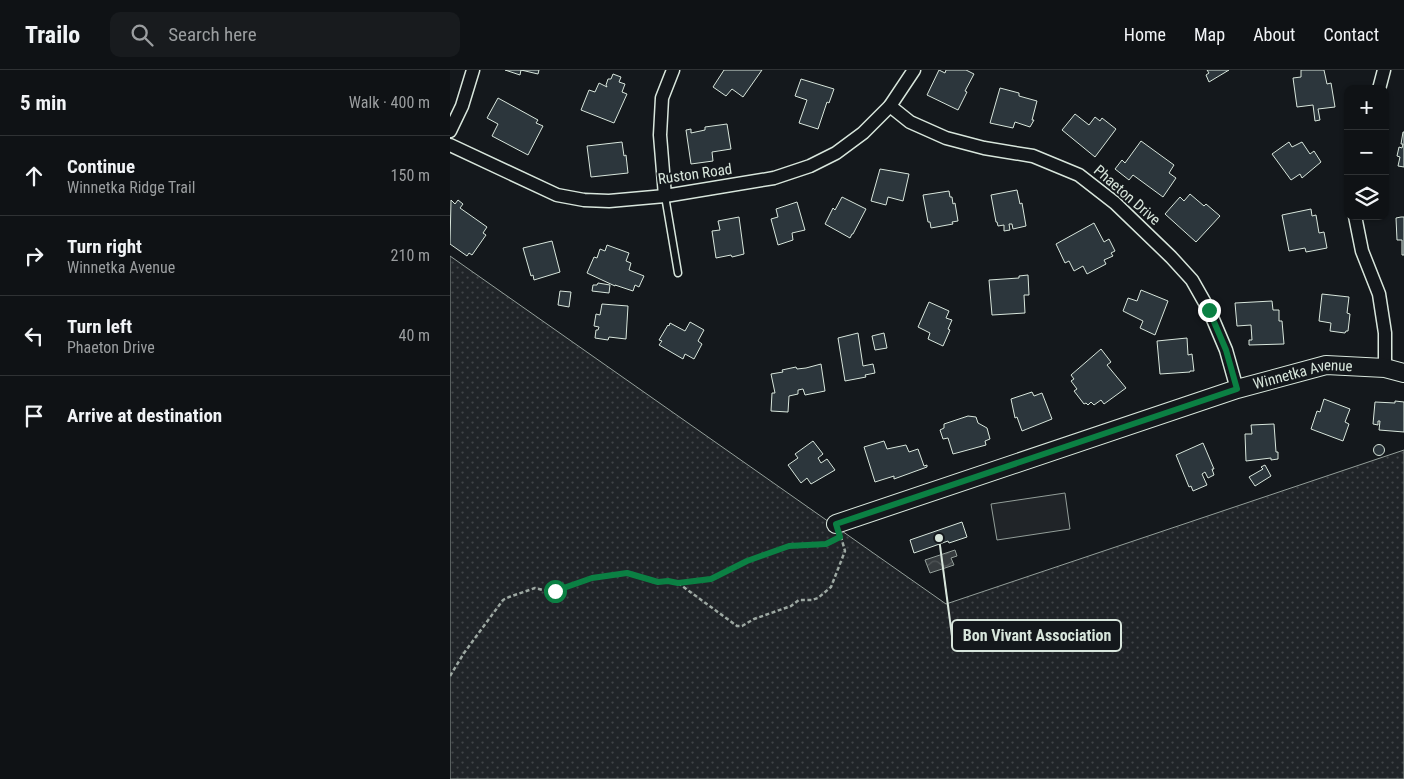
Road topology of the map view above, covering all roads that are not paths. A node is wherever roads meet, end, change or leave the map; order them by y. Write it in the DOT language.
graph roads {
  1 [pos="473,70"];
  2 [pos="673,70"];
  3 [pos="914,70"];
  4 [pos="1384,70"];
  5 [pos="1380,85"];
  6 [pos="890,106"];
  7 [pos="450,131"];
  8 [pos="450,145"];
  9 [pos="665,196"];
  10 [pos="1357,220"];
  11 [pos="678,274"];
  12 [pos="1385,368"];
  13 [pos="1404,372"];
  14 [pos="1237,389"];
  15 [pos="838,530"];
  1 -- 7 [label="street"];
  2 -- 9 [label="street"];
  3 -- 6 [label="street, Ruston Road"];
  4 -- 5 [label="street"];
  6 -- 9 [label="street, Ruston Road"];
  6 -- 14 [label="street, Phaeton Drive"];
  8 -- 9 [label="street, Ruston Road"];
  9 -- 11 [label="lane"];
  10 -- 12 [label="street"];
  12 -- 13 [label="main road, Winnetka Avenue"];
  12 -- 14 [label="main road, Winnetka Avenue"];
  14 -- 15 [label="main road, Winnetka Avenue"];
}
